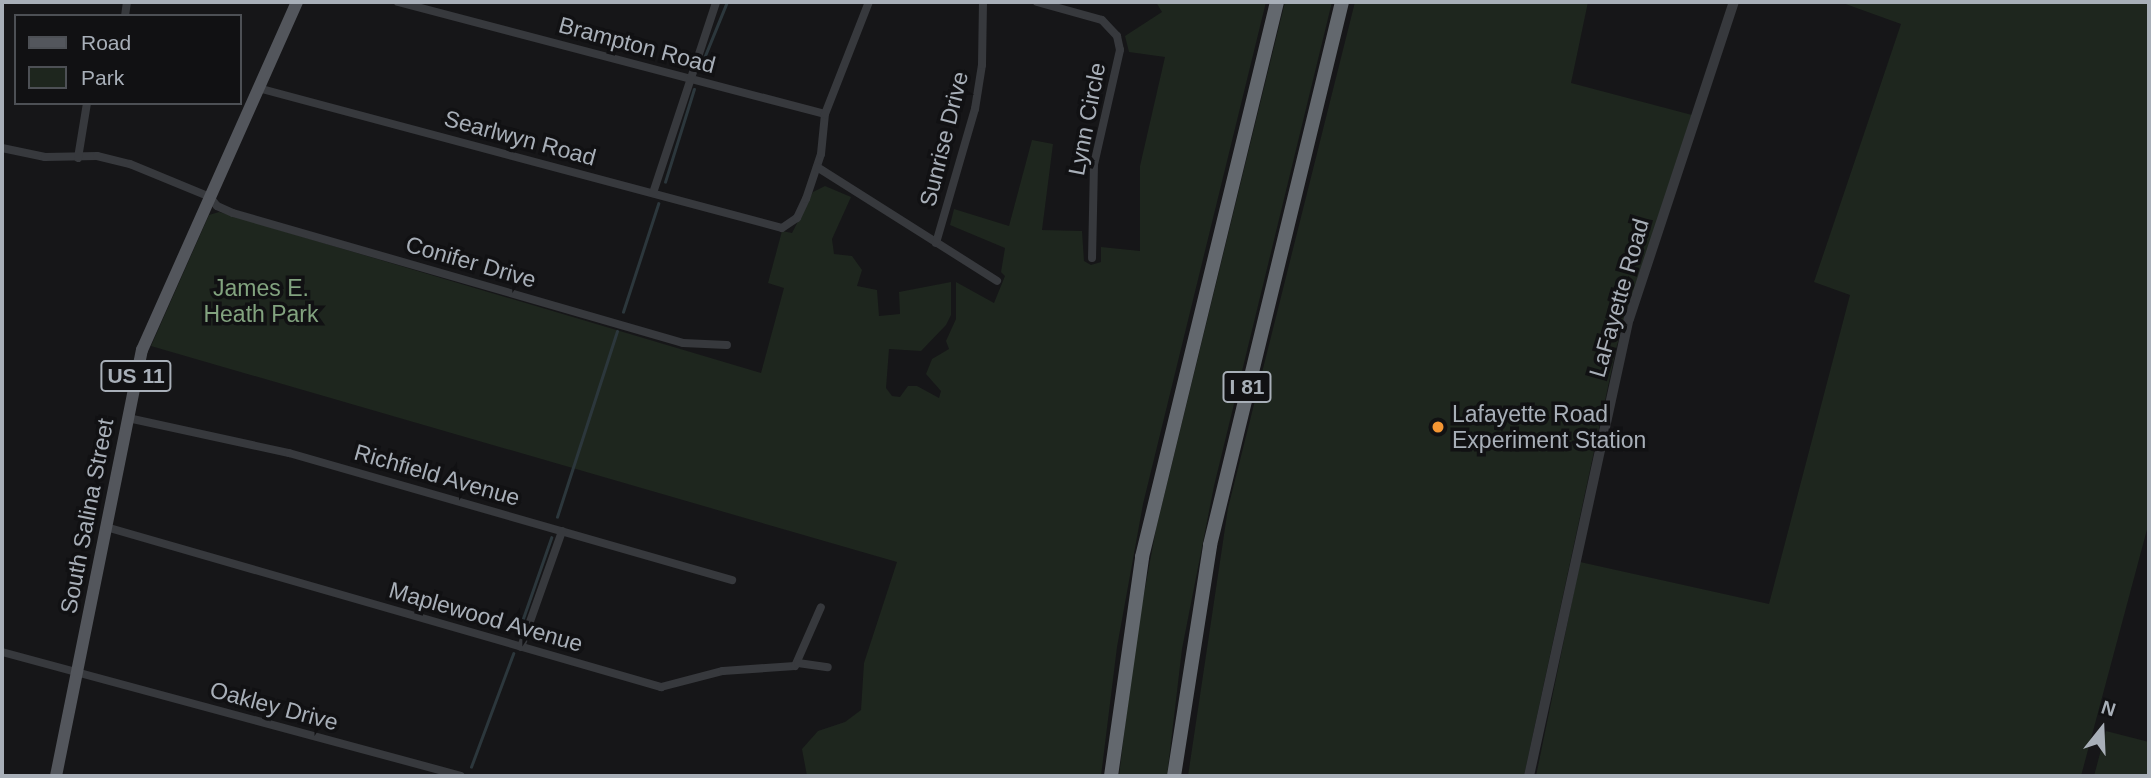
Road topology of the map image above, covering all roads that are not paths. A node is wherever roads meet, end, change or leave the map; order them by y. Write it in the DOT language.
graph roads {
  1 [pos="297,2"];
  2 [pos="398,2"];
  3 [pos="716,2"];
  4 [pos="869,2"];
  5 [pos="983,2"];
  6 [pos="1037,2"];
  7 [pos="1277,2"];
  8 [pos="1342,2"];
  9 [pos="1734,2"];
  10 [pos="687,78"];
  11 [pos="258,88"];
  12 [pos="87,105"];
  13 [pos="825,114"];
  14 [pos="2,148"];
  15 [pos="78,158"];
  16 [pos="817,167"];
  17 [pos="653,193"];
  18 [pos="210,197"];
  19 [pos="936,243"];
  20 [pos="1092,258"];
  21 [pos="997,281"];
  22 [pos="727,345"];
  23 [pos="128,418"];
  24 [pos="106,527"];
  25 [pos="562,531"];
  26 [pos="732,580"];
  27 [pos="821,607"];
  28 [pos="521,646"];
  29 [pos="2,652"];
  30 [pos="798,663"];
  31 [pos="828,667"];
  32 [pos="77,673"];
  33 [pos="56,776"];
  34 [pos="461,776"];
  35 [pos="1111,776"];
  36 [pos="1174,776"];
  37 [pos="1529,776"];
  1 -- 11 [label="main road, South Salina Street / US 11"];
  2 -- 10 [label="street, Brampton Road"];
  3 -- 10 [label="street"];
  4 -- 13 [label="street"];
  5 -- 19 [label="street, Sunrise Drive"];
  6 -- 20 [label="street, Lynn Circle"];
  7 -- 35 [label="highway, I 81"];
  8 -- 36 [label="highway, I 81"];
  9 -- 37 [label="street, LaFayette Road"];
  10 -- 13 [label="street, Brampton Road"];
  10 -- 17 [label="street"];
  11 -- 17 [label="street, Searlwyn Road"];
  11 -- 18 [label="main road, South Salina Street / US 11"];
  12 -- 15 [label="street"];
  13 -- 16 [label="street"];
  14 -- 15 [label="street, Conifer Drive"];
  15 -- 18 [label="street, Conifer Drive"];
  16 -- 17 [label="street, Searlwyn Road"];
  16 -- 19 [label="street"];
  18 -- 22 [label="street, Conifer Drive"];
  18 -- 23 [label="main road, South Salina Street / US 11"];
  19 -- 21 [label="street"];
  23 -- 24 [label="main road, South Salina Street / US 11"];
  23 -- 25 [label="street, Richfield Avenue"];
  24 -- 28 [label="street, Maplewood Avenue"];
  24 -- 32 [label="main road, South Salina Street / US 11"];
  25 -- 26 [label="street, Richfield Avenue"];
  25 -- 28 [label="street"];
  27 -- 30 [label="street"];
  28 -- 30 [label="street, Maplewood Avenue"];
  29 -- 32 [label="street, Oakley Drive"];
  30 -- 31 [label="street, Maplewood Avenue"];
  32 -- 33 [label="main road, South Salina Street / US 11"];
  32 -- 34 [label="street, Oakley Drive"];
}
